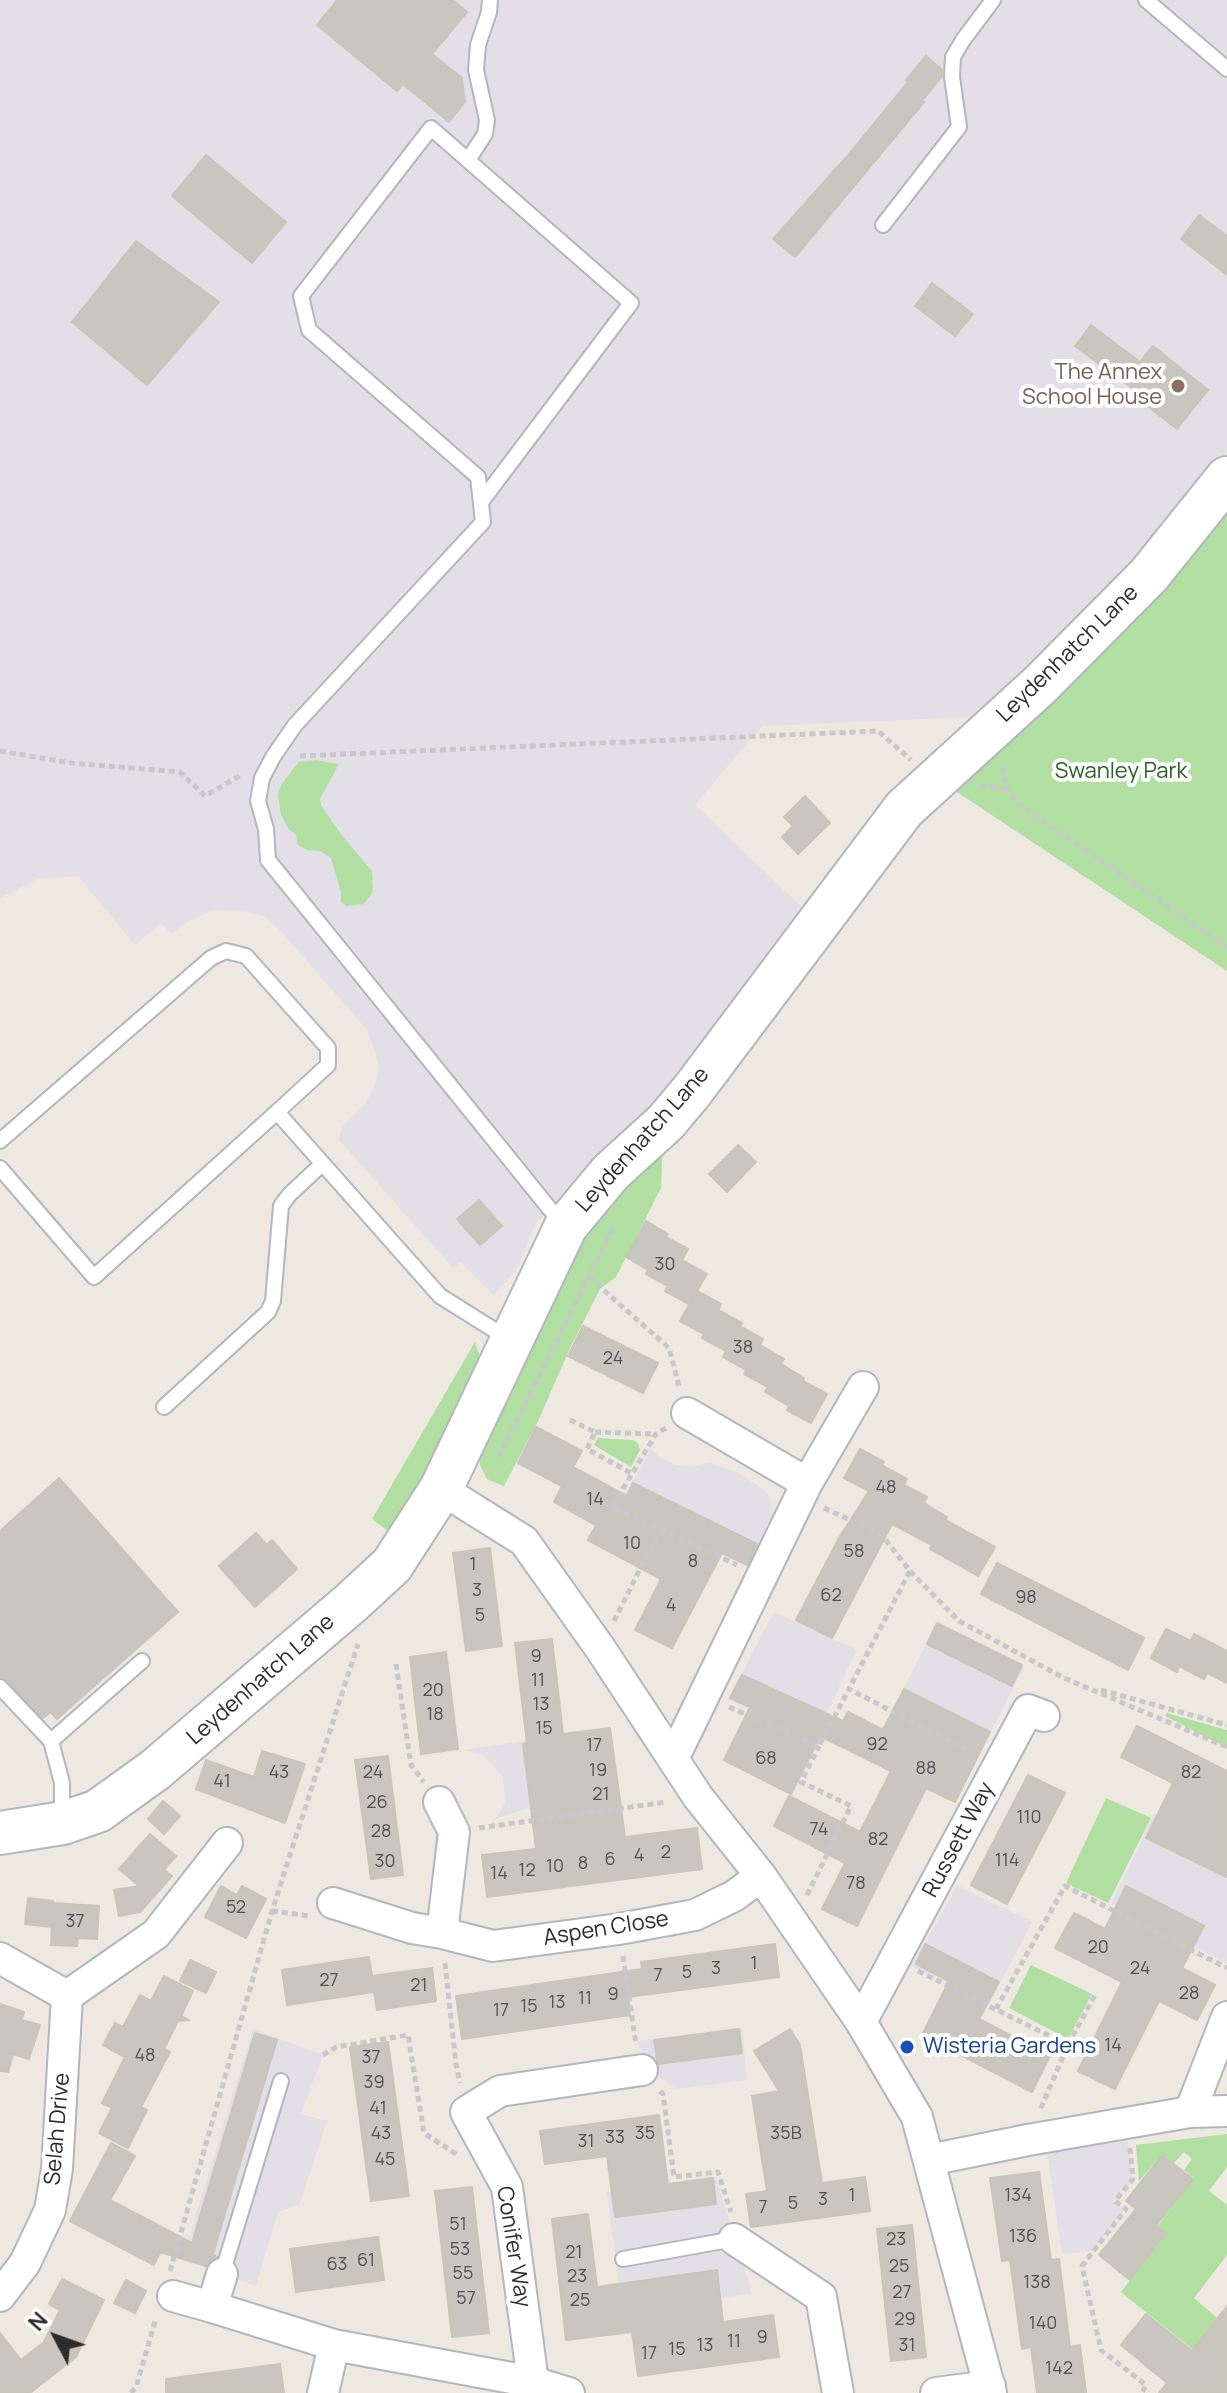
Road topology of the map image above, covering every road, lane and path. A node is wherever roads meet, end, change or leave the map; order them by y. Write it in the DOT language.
graph roads {
  1 [pos="490,0"];
  2 [pos="993,0"];
  3 [pos="1146,0"];
  4 [pos="1227,69"];
  5 [pos="468,160"];
  6 [pos="883,225"];
  7 [pos="1227,478"];
  8 [pos="481,502"];
  9 [pos="0,751"];
  10 [pos="273,757"];
  11 [pos="934,781"];
  12 [pos="1007,789"];
  13 [pos="1227,947"];
  14 [pos="277,1112"];
  15 [pos="0,1141"];
  16 [pos="322,1164"];
  17 [pos="0,1168"];
  18 [pos="615,1224"];
  19 [pos="566,1226"];
  20 [pos="589,1277"];
  21 [pos="511,1340"];
  22 [pos="863,1387"];
  23 [pos="164,1407"];
  24 [pos="687,1413"];
  25 [pos="570,1420"];
  26 [pos="595,1432"];
  27 [pos="656,1434"];
  28 [pos="631,1473"];
  29 [pos="804,1490"];
  30 [pos="455,1499"];
  31 [pos="660,1529"];
  32 [pos="910,1571"];
  33 [pos="763,1578"];
  34 [pos="359,1641"];
  35 [pos="600,1648"];
  36 [pos="142,1661"];
  37 [pos="396,1664"];
  38 [pos="1064,1678"];
  39 [pos="0,1687"];
  40 [pos="849,1689"];
  41 [pos="705,1696"];
  42 [pos="1044,1716"];
  43 [pos="1227,1725"];
  44 [pos="51,1741"];
  45 [pos="819,1746"];
  46 [pos="1227,1747"];
  47 [pos="673,1759"];
  48 [pos="998,1766"];
  49 [pos="698,1797"];
  50 [pos="439,1802"];
  51 [pos="63,1823"];
  52 [pos="454,1832"];
  53 [pos="0,1833"];
  54 [pos="227,1843"];
  55 [pos="761,1876"];
  56 [pos="333,1903"];
  57 [pos="793,1923"];
  58 [pos="619,1929"];
  59 [pos="442,1933"];
  60 [pos="0,1958"];
  61 [pos="895,1960"];
  62 [pos="1227,1968"];
  63 [pos="1095,1995"];
  64 [pos="67,1996"];
  65 [pos="996,2009"];
  66 [pos="1227,2017"];
  67 [pos="861,2022"];
  68 [pos="1068,2045"];
  69 [pos="323,2055"];
  70 [pos="642,2070"];
  71 [pos="281,2081"];
  72 [pos="1227,2111"];
  73 [pos="466,2112"];
  74 [pos="1190,2112"];
  75 [pos="1127,2123"];
  76 [pos="1028,2140"];
  77 [pos="459,2156"];
  78 [pos="929,2160"];
  79 [pos="738,2243"];
  80 [pos="623,2259"];
  81 [pos="222,2274"];
  82 [pos="166,2295"];
  83 [pos="0,2296"];
  84 [pos="212,2307"];
  85 [pos="334,2345"];
  86 [pos="533,2382"];
  87 [pos="991,2389"];
  88 [pos="131,2393"];
  89 [pos="323,2393"];
  90 [pos="569,2393"];
  91 [pos="838,2393"];
  92 [pos="936,2393"];
  93 [pos="1142,2393"];
  1 -- 5 [label="lane"];
  2 -- 6 [label="lane"];
  3 -- 4 [label="lane"];
  5 -- 8 [label="lane"];
  5 -- 8 [label="lane"];
  7 -- 11 [label="street, Leydenhatch Lane"];
  8 -- 10 [label="lane"];
  9 -- 10 [label="path"];
  10 -- 11 [label="path"];
  10 -- 19 [label="lane"];
  11 -- 19 [label="street, Leydenhatch Lane"];
  12 -- 13 [label="path"];
  14 -- 15 [label="lane"];
  14 -- 16 [label="lane"];
  14 -- 17 [label="lane"];
  16 -- 21 [label="lane"];
  16 -- 23 [label="lane"];
  18 -- 20 [label="path"];
  19 -- 21 [label="street, Leydenhatch Lane"];
  20 -- 24 [label="path"];
  20 -- 30 [label="path"];
  21 -- 30 [label="street, Leydenhatch Lane"];
  22 -- 29 [label="street"];
  24 -- 27 [label="path"];
  24 -- 29 [label="street"];
  25 -- 26 [label="path"];
  26 -- 27 [label="path"];
  26 -- 28 [label="path"];
  27 -- 28 [label="path"];
  28 -- 31 [label="path"];
  29 -- 32 [label="path"];
  29 -- 33 [label="street"];
  30 -- 35 [label="street"];
  30 -- 51 [label="street, Leydenhatch Lane"];
  31 -- 33 [label="path"];
  31 -- 35 [label="path"];
  32 -- 38 [label="path"];
  32 -- 40 [label="path"];
  33 -- 41 [label="street"];
  34 -- 82 [label="path"];
  35 -- 47 [label="street"];
  36 -- 44 [label="lane"];
  37 -- 50 [label="path"];
  38 -- 42 [label="path"];
  38 -- 43 [label="path"];
  38 -- 46 [label="path"];
  39 -- 44 [label="lane"];
  40 -- 45 [label="path"];
  40 -- 48 [label="path"];
  41 -- 45 [label="path"];
  41 -- 47 [label="street"];
  42 -- 48 [label="street, Russett Way"];
  44 -- 51 [label="lane"];
  45 -- 57 [label="path"];
  47 -- 49 [label="street"];
  48 -- 61 [label="street, Russett Way"];
  49 -- 52 [label="path"];
  49 -- 55 [label="street"];
  50 -- 52 [label="street"];
  51 -- 53 [label="street, Leydenhatch Lane"];
  52 -- 59 [label="street"];
  54 -- 64 [label="street"];
  55 -- 57 [label="street"];
  55 -- 58 [label="street, Aspen Close"];
  56 -- 59 [label="street, Aspen Close"];
  57 -- 67 [label="street"];
  58 -- 59 [label="street, Aspen Close"];
  58 -- 70 [label="path"];
  59 -- 73 [label="path"];
  60 -- 64 [label="street"];
  61 -- 65 [label="path"];
  61 -- 67 [label="street, Russett Way"];
  62 -- 65 [label="path"];
  63 -- 68 [label="path"];
  64 -- 83 [label="street, Selah Drive"];
  65 -- 68 [label="path"];
  66 -- 74 [label="street"];
  67 -- 78 [label="street"];
  68 -- 76 [label="path"];
  69 -- 77 [label="path"];
  70 -- 73 [label="street"];
  70 -- 79 [label="path"];
  71 -- 81 [label="lane"];
  72 -- 74 [label="street"];
  73 -- 86 [label="street, Conifer Way"];
  74 -- 75 [label="street"];
  75 -- 76 [label="street"];
  75 -- 93 [label="path"];
  76 -- 78 [label="street"];
  78 -- 87 [label="street"];
  79 -- 80 [label="lane"];
  79 -- 91 [label="street"];
  81 -- 84 [label="street"];
  82 -- 84 [label="street"];
  82 -- 88 [label="path"];
  84 -- 85 [label="street"];
  85 -- 86 [label="street"];
  85 -- 89 [label="street"];
  86 -- 90 [label="street"];
  87 -- 92 [label="street"];
}
